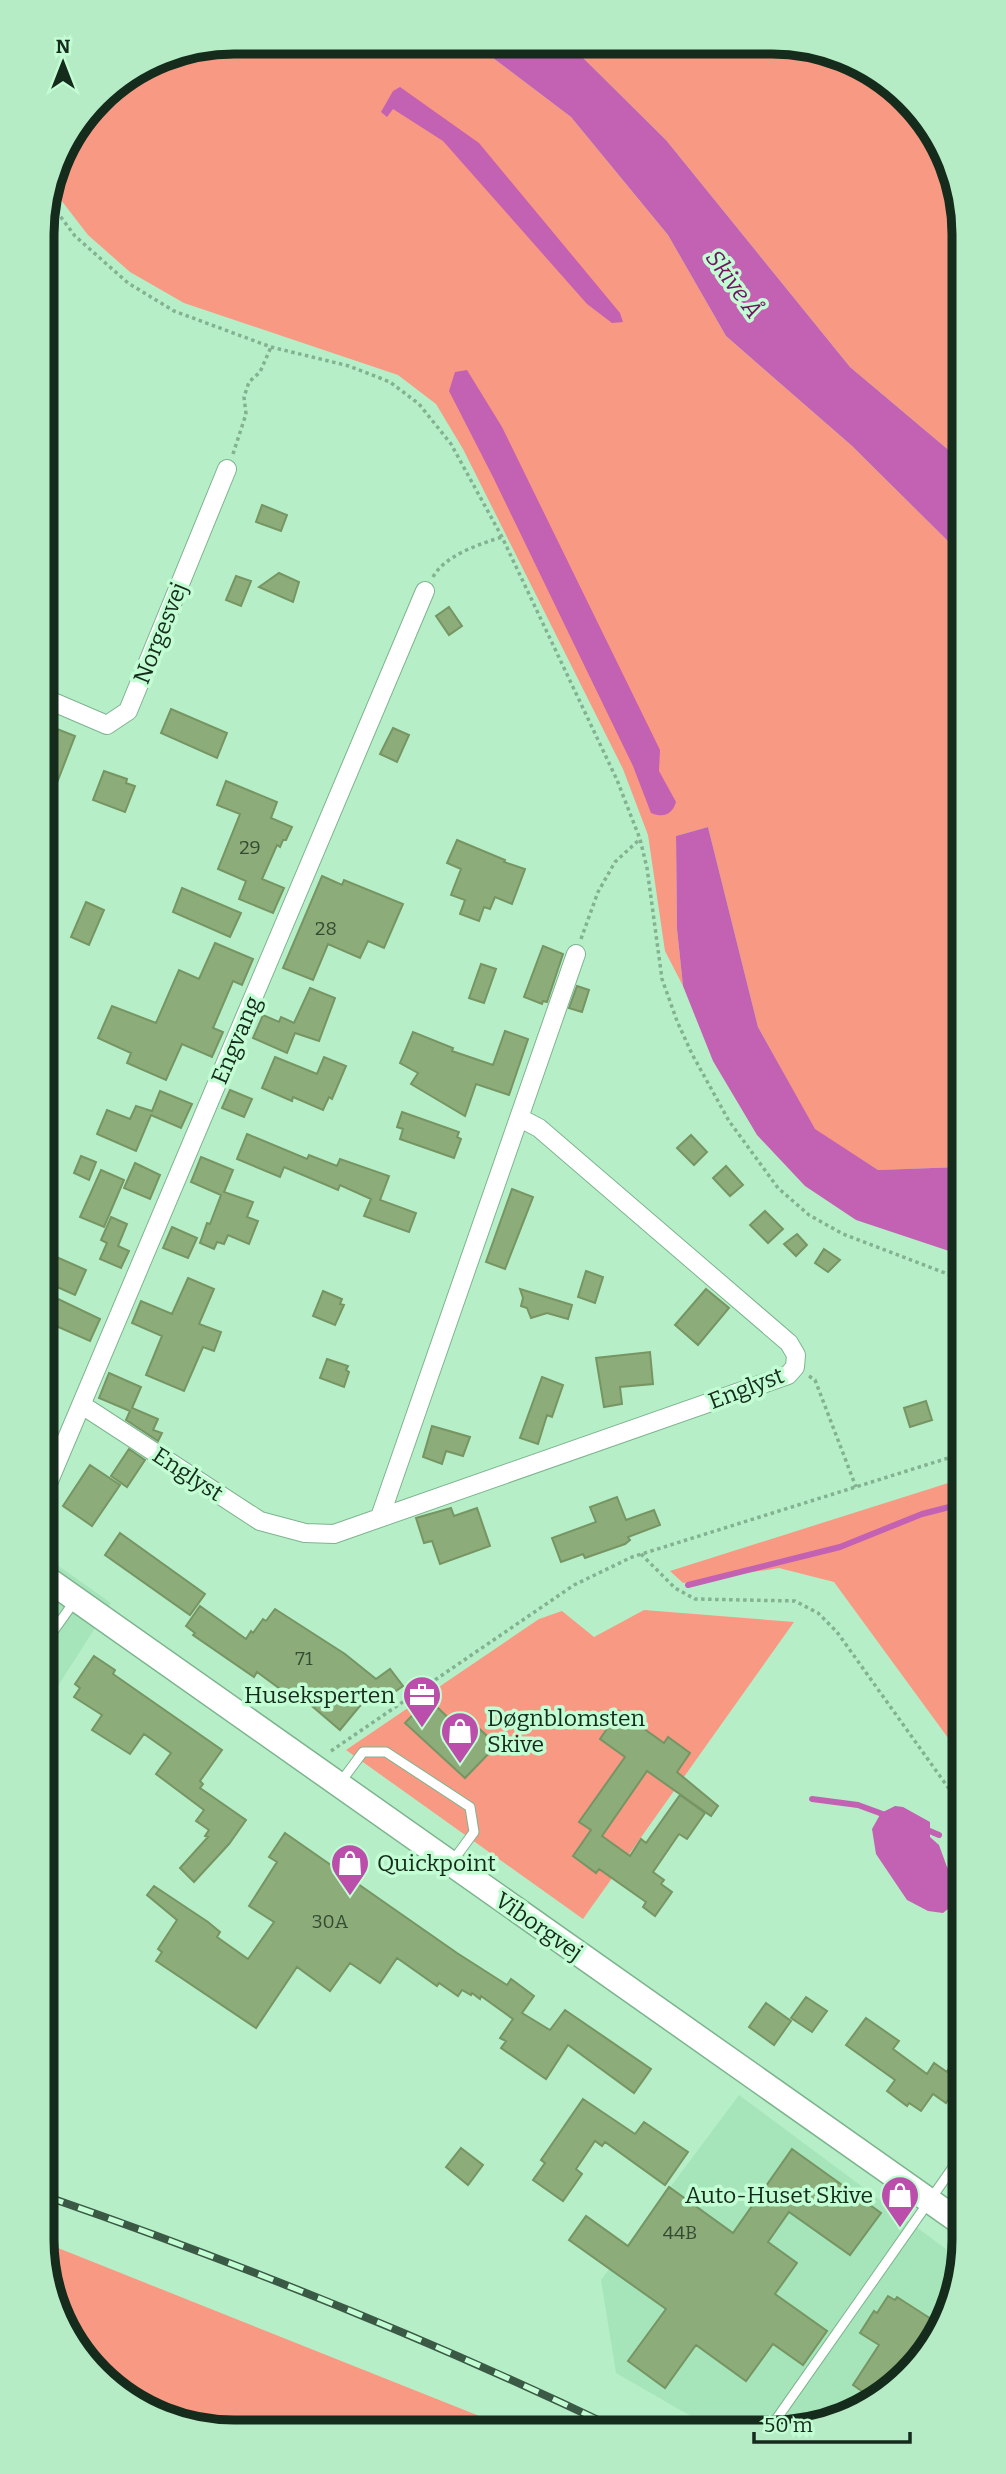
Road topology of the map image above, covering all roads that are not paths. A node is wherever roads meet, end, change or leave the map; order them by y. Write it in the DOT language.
graph roads {
  1 [pos="227,469"];
  2 [pos="425,591"];
  3 [pos="55,703"];
  4 [pos="576,954"];
  5 [pos="520,1118"];
  6 [pos="82,1405"];
  7 [pos="54,1469"];
  8 [pos="380,1517"];
  9 [pos="54,1584"];
  10 [pos="76,1600"];
  11 [pos="54,1630"];
  12 [pos="339,1784"];
  13 [pos="451,1863"];
  14 [pos="951,2175"];
  15 [pos="930,2201"];
  16 [pos="951,2216"];
  17 [pos="776,2420"];
  1 -- 3 [label="street, Norgesvej"];
  2 -- 6 [label="street, Engvang"];
  4 -- 5 [label="street"];
  5 -- 8 [label="street"];
  5 -- 8 [label="street, Englyst"];
  6 -- 7 [label="street, Engvang"];
  6 -- 8 [label="street, Englyst"];
  9 -- 10 [label="street, Viborgvej"];
  10 -- 11 [label="lane"];
  10 -- 12 [label="street, Viborgvej"];
  12 -- 13 [label="street, Viborgvej"];
  12 -- 13 [label="lane"];
  13 -- 15 [label="street, Viborgvej"];
  14 -- 15 [label="lane"];
  15 -- 16 [label="street, Viborgvej"];
  15 -- 17 [label="lane"];
}
